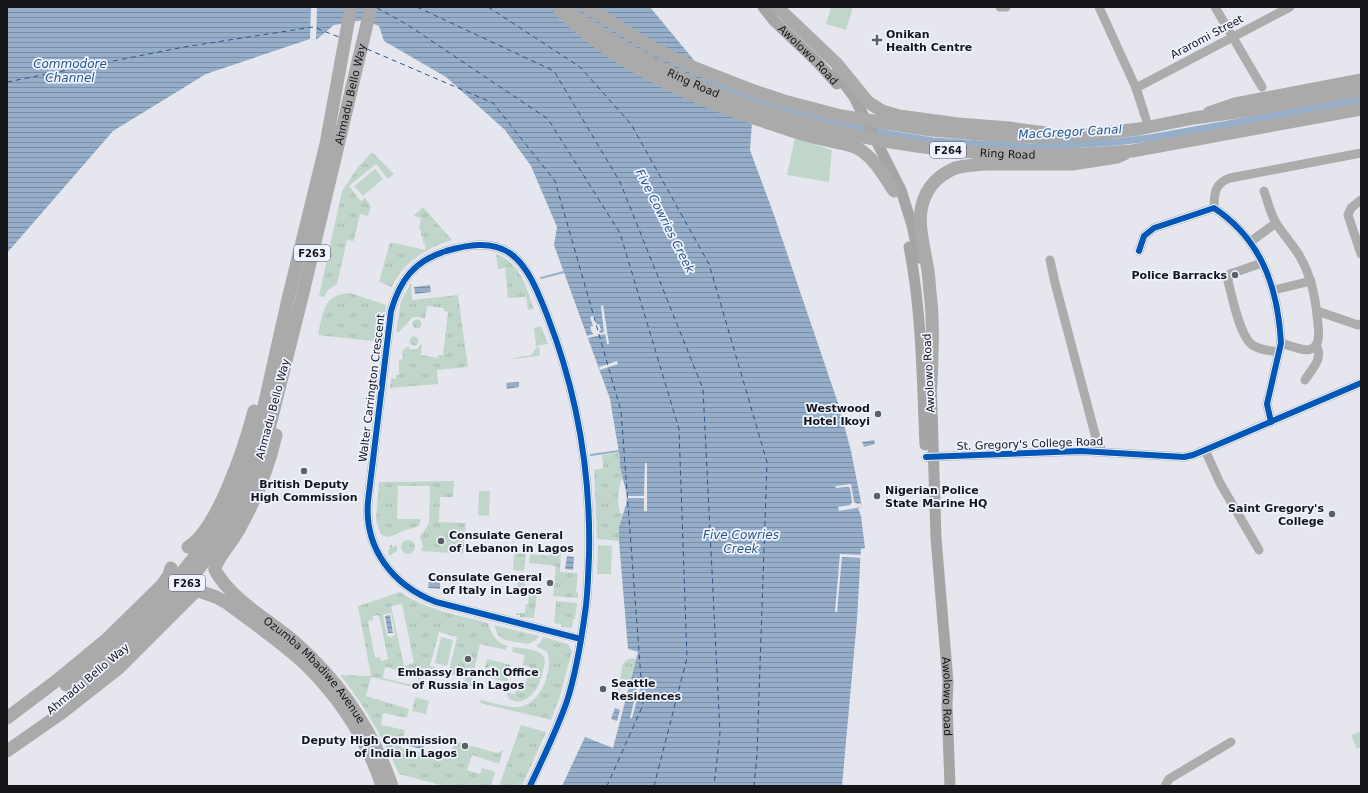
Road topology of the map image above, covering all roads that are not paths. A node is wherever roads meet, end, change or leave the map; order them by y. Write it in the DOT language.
graph roads {
  1 [pos="351,7"];
  2 [pos="371,7"];
  3 [pos="557,7"];
  4 [pos="561,7"];
  5 [pos="587,7"];
  6 [pos="763,7"];
  7 [pos="771,7"];
  8 [pos="777,7"];
  9 [pos="1000,7"];
  10 [pos="1006,7"];
  11 [pos="1099,7"];
  12 [pos="1215,7"];
  13 [pos="1290,7"];
  14 [pos="1234,37"];
  15 [pos="1361,80"];
  16 [pos="1262,87"];
  17 [pos="1136,88"];
  18 [pos="1361,90"];
  19 [pos="1361,109"];
  20 [pos="858,112"];
  21 [pos="1194,118"];
  22 [pos="1146,119"];
  23 [pos="1062,135"];
  24 [pos="875,147"];
  25 [pos="1132,151"];
  26 [pos="1361,153"];
  27 [pos="894,191"];
  28 [pos="1264,191"];
  29 [pos="1361,200"];
  30 [pos="1214,208"];
  31 [pos="1276,223"];
  32 [pos="1358,236"];
  33 [pos="1250,242"];
  34 [pos="1139,251"];
  35 [pos="1361,254"];
  36 [pos="1050,260"];
  37 [pos="1262,263"];
  38 [pos="1311,281"];
  39 [pos="1274,290"];
  40 [pos="302,297"];
  41 [pos="288,299"];
  42 [pos="1317,311"];
  43 [pos="1361,324"];
  44 [pos="1316,345"];
  45 [pos="1280,348"];
  46 [pos="1305,380"];
  47 [pos="1361,383"];
  48 [pos="931,386"];
  49 [pos="1271,422"];
  50 [pos="261,441"];
  51 [pos="1206,450"];
  52 [pos="1102,451"];
  53 [pos="929,457"];
  54 [pos="188,547"];
  55 [pos="1259,550"];
  56 [pos="171,568"];
  57 [pos="215,569"];
  58 [pos="198,591"];
  59 [pos="581,639"];
  60 [pos="70,689"];
  61 [pos="7,718"];
  62 [pos="7,727"];
  63 [pos="7,741"];
  64 [pos="1230,742"];
  65 [pos="7,751"];
  66 [pos="382,786"];
  67 [pos="392,786"];
  68 [pos="530,786"];
  69 [pos="943,786"];
  70 [pos="950,786"];
  71 [pos="1165,786"];
  1 -- 41 [label="highway, Ahmadu Bello Way / F263"];
  2 -- 40 [label="highway, Ahmadu Bello Way / F263"];
  3 -- 27 [label="highway"];
  4 -- 25 [label="highway, Ring Road / F264, bridge"];
  5 -- 23 [label="highway, Ring Road / F264, bridge"];
  6 -- 20 [label="main road, Awolowo Road"];
  7 -- 20 [label="main road, Awolowo Road"];
  8 -- 23 [label="highway, bridge"];
  9 -- 10 [label="street"];
  11 -- 17 [label="street"];
  12 -- 14 [label="street"];
  13 -- 14 [label="street, Araromi Street"];
  14 -- 16 [label="street"];
  14 -- 17 [label="street, Araromi Street"];
  15 -- 21 [label="highway, bridge"];
  17 -- 22 [label="street"];
  18 -- 21 [label="highway, Ring Road / F264, bridge"];
  19 -- 25 [label="highway, Ring Road / F264, bridge"];
  20 -- 24 [label="main road, Awolowo Road, bridge"];
  21 -- 23 [label="highway, Ring Road / F264, bridge"];
  24 -- 27 [label="main road, Awolowo Road"];
  24 -- 48 [label="main road, Awolowo Road"];
  25 -- 48 [label="highway"];
  26 -- 30 [label="street"];
  27 -- 53 [label="main road, Awolowo Road"];
  28 -- 31 [label="street"];
  29 -- 32 [label="street"];
  30 -- 33 [label="street"];
  30 -- 34 [label="street"];
  31 -- 33 [label="street"];
  31 -- 38 [label="street"];
  32 -- 35 [label="street"];
  33 -- 37 [label="street"];
  36 -- 52 [label="street"];
  37 -- 39 [label="street"];
  37 -- 45 [label="street"];
  38 -- 39 [label="street"];
  38 -- 42 [label="street"];
  39 -- 45 [label="street"];
  40 -- 50 [label="highway, Ahmadu Bello Way / F263"];
  40 -- 57 [label="highway"];
  41 -- 50 [label="highway, Ahmadu Bello Way / F263"];
  41 -- 54 [label="highway"];
  42 -- 43 [label="street"];
  42 -- 44 [label="street"];
  44 -- 45 [label="street"];
  44 -- 46 [label="street"];
  45 -- 49 [label="street"];
  47 -- 49 [label="street, St. Gregory's College Road"];
  48 -- 53 [label="main road, Awolowo Road"];
  49 -- 51 [label="street, St. Gregory's College Road"];
  50 -- 60 [label="highway, Ahmadu Bello Way / F263, bridge"];
  51 -- 52 [label="street, St. Gregory's College Road"];
  51 -- 55 [label="street"];
  52 -- 53 [label="street, St. Gregory's College Road"];
  53 -- 69 [label="main road, Awolowo Road"];
  53 -- 70 [label="main road, Awolowo Road"];
  54 -- 56 [label="highway"];
  54 -- 57 [label="highway"];
  56 -- 58 [label="highway"];
  56 -- 61 [label="highway"];
  57 -- 58 [label="highway"];
  57 -- 67 [label="highway, Ozumba Mbadiwe Avenue"];
  58 -- 65 [label="highway"];
  58 -- 66 [label="highway, Ozumba Mbadiwe Avenue"];
  59 -- 59 [label="street, Walter Carrington Crescent"];
  59 -- 68 [label="street, Walter Carrington Crescent"];
  60 -- 62 [label="highway, Ahmadu Bello Way / F263"];
  60 -- 63 [label="highway, Ahmadu Bello Way / F263"];
  64 -- 71 [label="street"];
}
